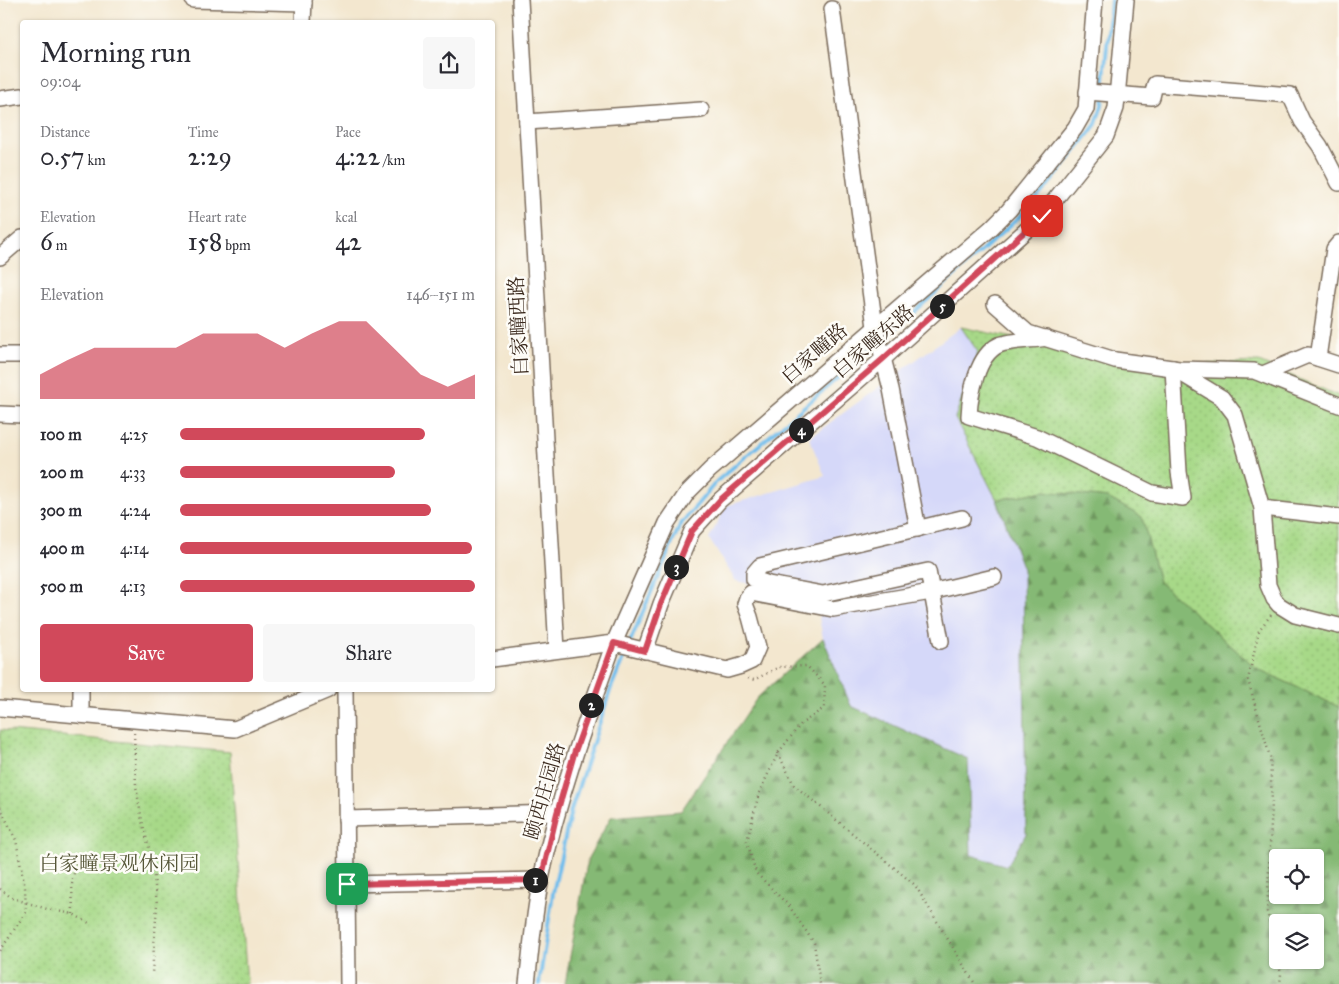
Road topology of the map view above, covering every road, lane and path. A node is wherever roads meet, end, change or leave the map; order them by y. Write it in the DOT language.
graph roads {
  1 [pos="193,0"];
  2 [pos="520,0"];
  3 [pos="1095,0"];
  4 [pos="1126,0"];
  5 [pos="304,1"];
  6 [pos="832,9"];
  7 [pos="303,20"];
  8 [pos="1103,94"];
  9 [pos="20,96"];
  10 [pos="0,98"];
  11 [pos="700,110"];
  12 [pos="527,122"];
  13 [pos="1339,182"];
  14 [pos="20,240"];
  15 [pos="1339,243"];
  16 [pos="0,257"];
  17 [pos="995,304"];
  18 [pos="1046,338"];
  19 [pos="879,343"];
  20 [pos="0,355"];
  21 [pos="20,355"];
  22 [pos="1318,358"];
  23 [pos="1339,365"];
  24 [pos="1173,368"];
  25 [pos="1263,374"];
  26 [pos="1339,405"];
  27 [pos="0,414"];
  28 [pos="20,415"];
  29 [pos="1262,508"];
  30 [pos="1339,517"];
  31 [pos="962,518"];
  32 [pos="918,528"];
  33 [pos="994,577"];
  34 [pos="931,592"];
  35 [pos="1279,605"];
  36 [pos="1339,626"];
  37 [pos="941,641"];
  38 [pos="629,647"];
  39 [pos="557,650"];
  40 [pos="495,659"];
  41 [pos="727,670"];
  42 [pos="81,692"];
  43 [pos="321,692"];
  44 [pos="344,692"];
  45 [pos="0,708"];
  46 [pos="81,715"];
  47 [pos="134,720"];
  48 [pos="778,754"];
  49 [pos="0,807"];
  50 [pos="557,813"];
  51 [pos="346,819"];
  52 [pos="82,862"];
  53 [pos="541,880"];
  54 [pos="347,884"];
  55 [pos="0,889"];
  56 [pos="26,902"];
  57 [pos="74,914"];
  58 [pos="1269,920"];
  59 [pos="89,923"];
  60 [pos="0,951"];
  61 [pos="1280,969"];
  62 [pos="152,974"];
  63 [pos="348,984"];
  64 [pos="527,984"];
  65 [pos="820,984"];
  66 [pos="975,984"];
  67 [pos="1280,984"];
  1 -- 5 [label="street"];
  2 -- 12 [label="street, 白家疃西路"];
  3 -- 8 [label="street, 白家疃路"];
  4 -- 8 [label="street, 白家疃东路"];
  5 -- 7 [label="street"];
  6 -- 19 [label="street"];
  8 -- 13 [label="street"];
  8 -- 19 [label="street, 白家疃路"];
  8 -- 19 [label="street, 白家疃东路"];
  9 -- 10 [label="street"];
  11 -- 12 [label="street"];
  12 -- 39 [label="street, 白家疃西路"];
  14 -- 16 [label="street"];
  15 -- 22 [label="street"];
  17 -- 18 [label="street"];
  18 -- 24 [label="street"];
  18 -- 24 [label="street"];
  19 -- 32 [label="street"];
  19 -- 38 [label="street, 白家疃东路"];
  19 -- 38 [label="street, 白家疃路"];
  20 -- 21 [label="street"];
  22 -- 23 [label="street"];
  22 -- 25 [label="street"];
  24 -- 25 [label="street"];
  24 -- 29 [label="street"];
  25 -- 26 [label="street"];
  27 -- 28 [label="street"];
  29 -- 30 [label="street"];
  29 -- 35 [label="street"];
  31 -- 32 [label="street"];
  32 -- 34 [label="street"];
  33 -- 34 [label="street"];
  34 -- 37 [label="street"];
  34 -- 41 [label="street"];
  35 -- 36 [label="street"];
  35 -- 58 [label="path"];
  38 -- 39 [label="street"];
  38 -- 41 [label="street"];
  38 -- 50 [label="street, 颐西庄园路"];
  39 -- 40 [label="street"];
  41 -- 48 [label="path"];
  42 -- 46 [label="street"];
  43 -- 47 [label="street"];
  44 -- 51 [label="street"];
  45 -- 46 [label="street"];
  46 -- 47 [label="street"];
  47 -- 62 [label="path"];
  48 -- 65 [label="path"];
  48 -- 66 [label="path"];
  49 -- 56 [label="path"];
  50 -- 51 [label="street"];
  50 -- 53 [label="street, 颐西庄园路"];
  51 -- 54 [label="street"];
  52 -- 57 [label="path"];
  53 -- 54 [label="street"];
  53 -- 64 [label="street, 颐西庄园路"];
  54 -- 63 [label="street"];
  55 -- 56 [label="path"];
  56 -- 57 [label="path"];
  56 -- 60 [label="path"];
  57 -- 59 [label="path"];
  61 -- 67 [label="path"];
}
